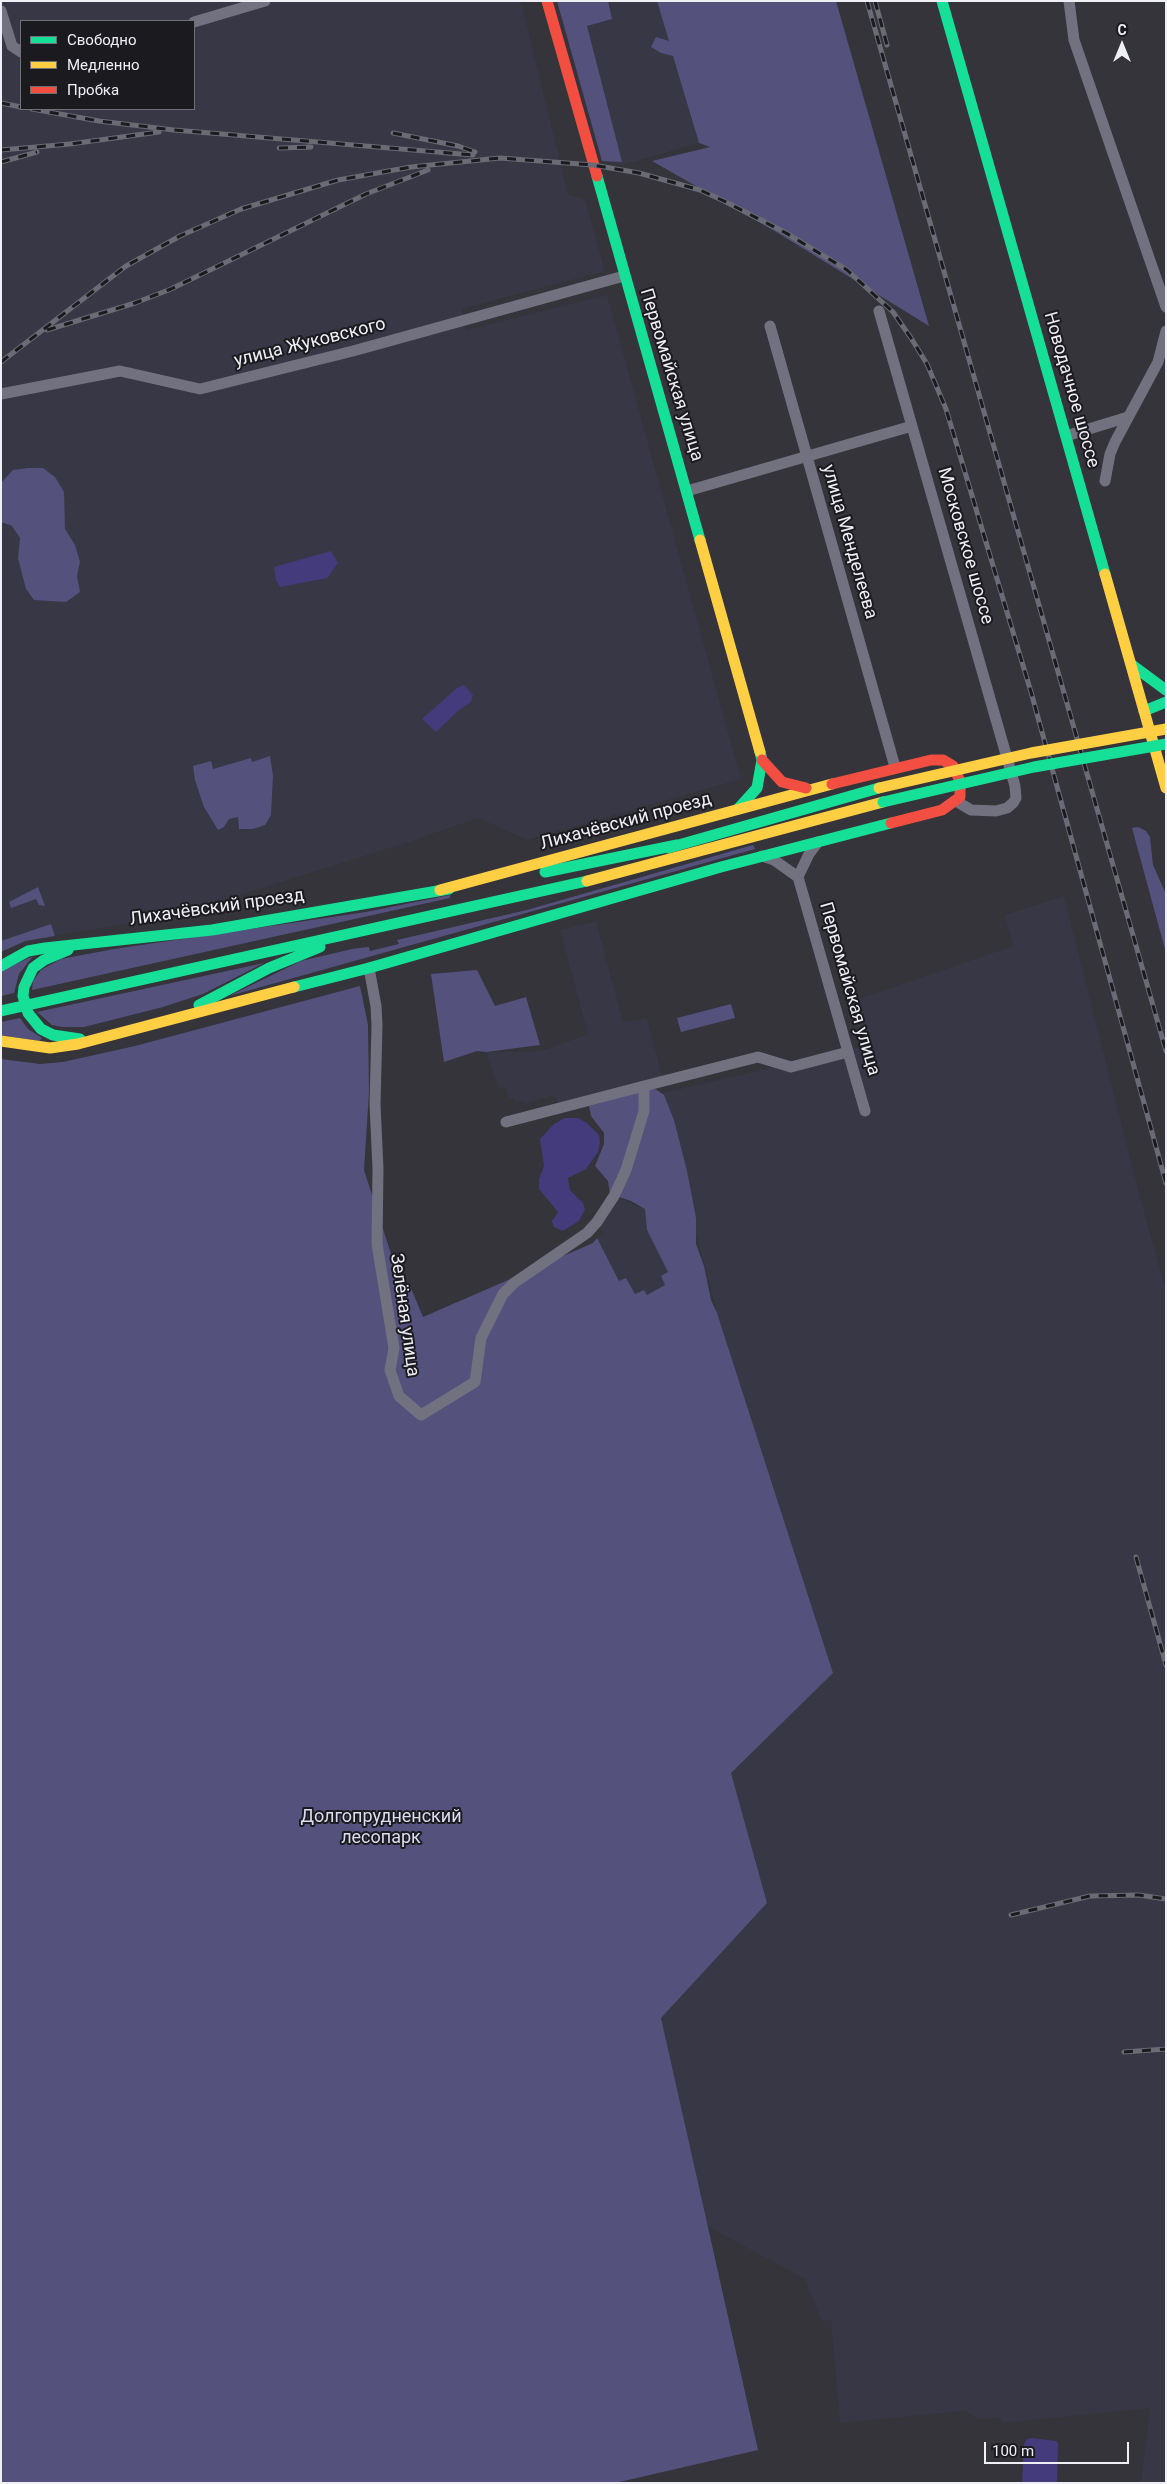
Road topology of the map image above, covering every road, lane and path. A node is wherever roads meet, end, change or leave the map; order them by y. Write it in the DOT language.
graph roads {
  1 [pos="266,1"];
  2 [pos="547,1"];
  3 [pos="942,1"];
  4 [pos="1069,1"];
  5 [pos="1,11"];
  6 [pos="195,22"];
  7 [pos="20,51"];
  8 [pos="624,276"];
  9 [pos="1166,307"];
  10 [pos="879,311"];
  11 [pos="770,326"];
  12 [pos="1166,331"];
  13 [pos="1,394"];
  14 [pos="1128,417"];
  15 [pos="912,426"];
  16 [pos="1066,436"];
  17 [pos="807,457"];
  18 [pos="1105,481"];
  19 [pos="687,491"];
  20 [pos="1132,665"];
  21 [pos="1166,690"];
  22 [pos="1166,702"];
  23 [pos="1144,711"];
  24 [pos="1166,729"];
  25 [pos="1166,744"];
  26 [pos="762,760"];
  27 [pos="895,767"];
  28 [pos="820,787"];
  29 [pos="1166,788"];
  30 [pos="956,801"];
  31 [pos="734,812"];
  32 [pos="818,842"];
  33 [pos="677,846"];
  34 [pos="761,856"];
  35 [pos="798,877"];
  36 [pos="440,890"];
  37 [pos="420,917"];
  38 [pos="359,931"];
  39 [pos="91,942"];
  40 [pos="1,966"];
  41 [pos="369,968"];
  42 [pos="25,1006"];
  43 [pos="1,1011"];
  44 [pos="175,1017"];
  45 [pos="92,1040"];
  46 [pos="1,1041"];
  47 [pos="848,1052"];
  48 [pos="644,1086"];
  49 [pos="865,1111"];
  50 [pos="506,1122"];
  1 -- 6 [label="street"];
  2 -- 8 [label="main road, Первомайская улица"];
  3 -- 16 [label="main road, Новодачное шоссе"];
  4 -- 9 [label="street"];
  5 -- 7 [label="street"];
  8 -- 13 [label="street, улица Жуковского"];
  8 -- 19 [label="main road, Первомайская улица"];
  10 -- 15 [label="street, Московское шоссе"];
  11 -- 17 [label="street, улица Менделеева"];
  12 -- 14 [label="street"];
  14 -- 16 [label="street"];
  14 -- 18 [label="street"];
  15 -- 17 [label="street"];
  15 -- 30 [label="street, Московское шоссе"];
  16 -- 20 [label="main road, Новодачное шоссе"];
  17 -- 19 [label="street"];
  17 -- 27 [label="street, улица Менделеева"];
  19 -- 26 [label="main road, Первомайская улица"];
  20 -- 21 [label="main road"];
  20 -- 23 [label="main road, Новодачное шоссе"];
  22 -- 23 [label="main road"];
  23 -- 29 [label="main road, Новодачное шоссе"];
  24 -- 33 [label="main road, Лихачёвский проезд, bridge"];
  25 -- 37 [label="main road, Лихачёвский проезд, bridge"];
  26 -- 28 [label="main road"];
  26 -- 31 [label="main road"];
  27 -- 28 [label="main road, Лихачёвский проезд"];
  27 -- 30 [label="main road, Лихачёвский проезд"];
  28 -- 31 [label="main road, Лихачёвский проезд"];
  30 -- 32 [label="main road"];
  31 -- 36 [label="main road, Лихачёвский проезд"];
  32 -- 34 [label="main road"];
  32 -- 35 [label="street"];
  33 -- 36 [label="main road, Лихачёвский проезд"];
  33 -- 37 [label="main road, Лихачёвский проезд"];
  34 -- 35 [label="street"];
  34 -- 41 [label="main road"];
  35 -- 47 [label="street, Первомайская улица"];
  36 -- 39 [label="main road, Лихачёвский проезд"];
  37 -- 38 [label="main road, Лихачёвский проезд"];
  38 -- 42 [label="main road, Лихачёвский проезд"];
  38 -- 44 [label="main road"];
  39 -- 40 [label="main road, Лихачёвский проезд"];
  39 -- 42 [label="main road"];
  41 -- 44 [label="main road"];
  41 -- 48 [label="street, Зелёная улица"];
  42 -- 43 [label="main road, Лихачёвский проезд"];
  42 -- 45 [label="main road"];
  44 -- 45 [label="main road"];
  45 -- 46 [label="main road"];
  47 -- 48 [label="street"];
  47 -- 49 [label="street, Первомайская улица"];
  48 -- 50 [label="street"];
}
